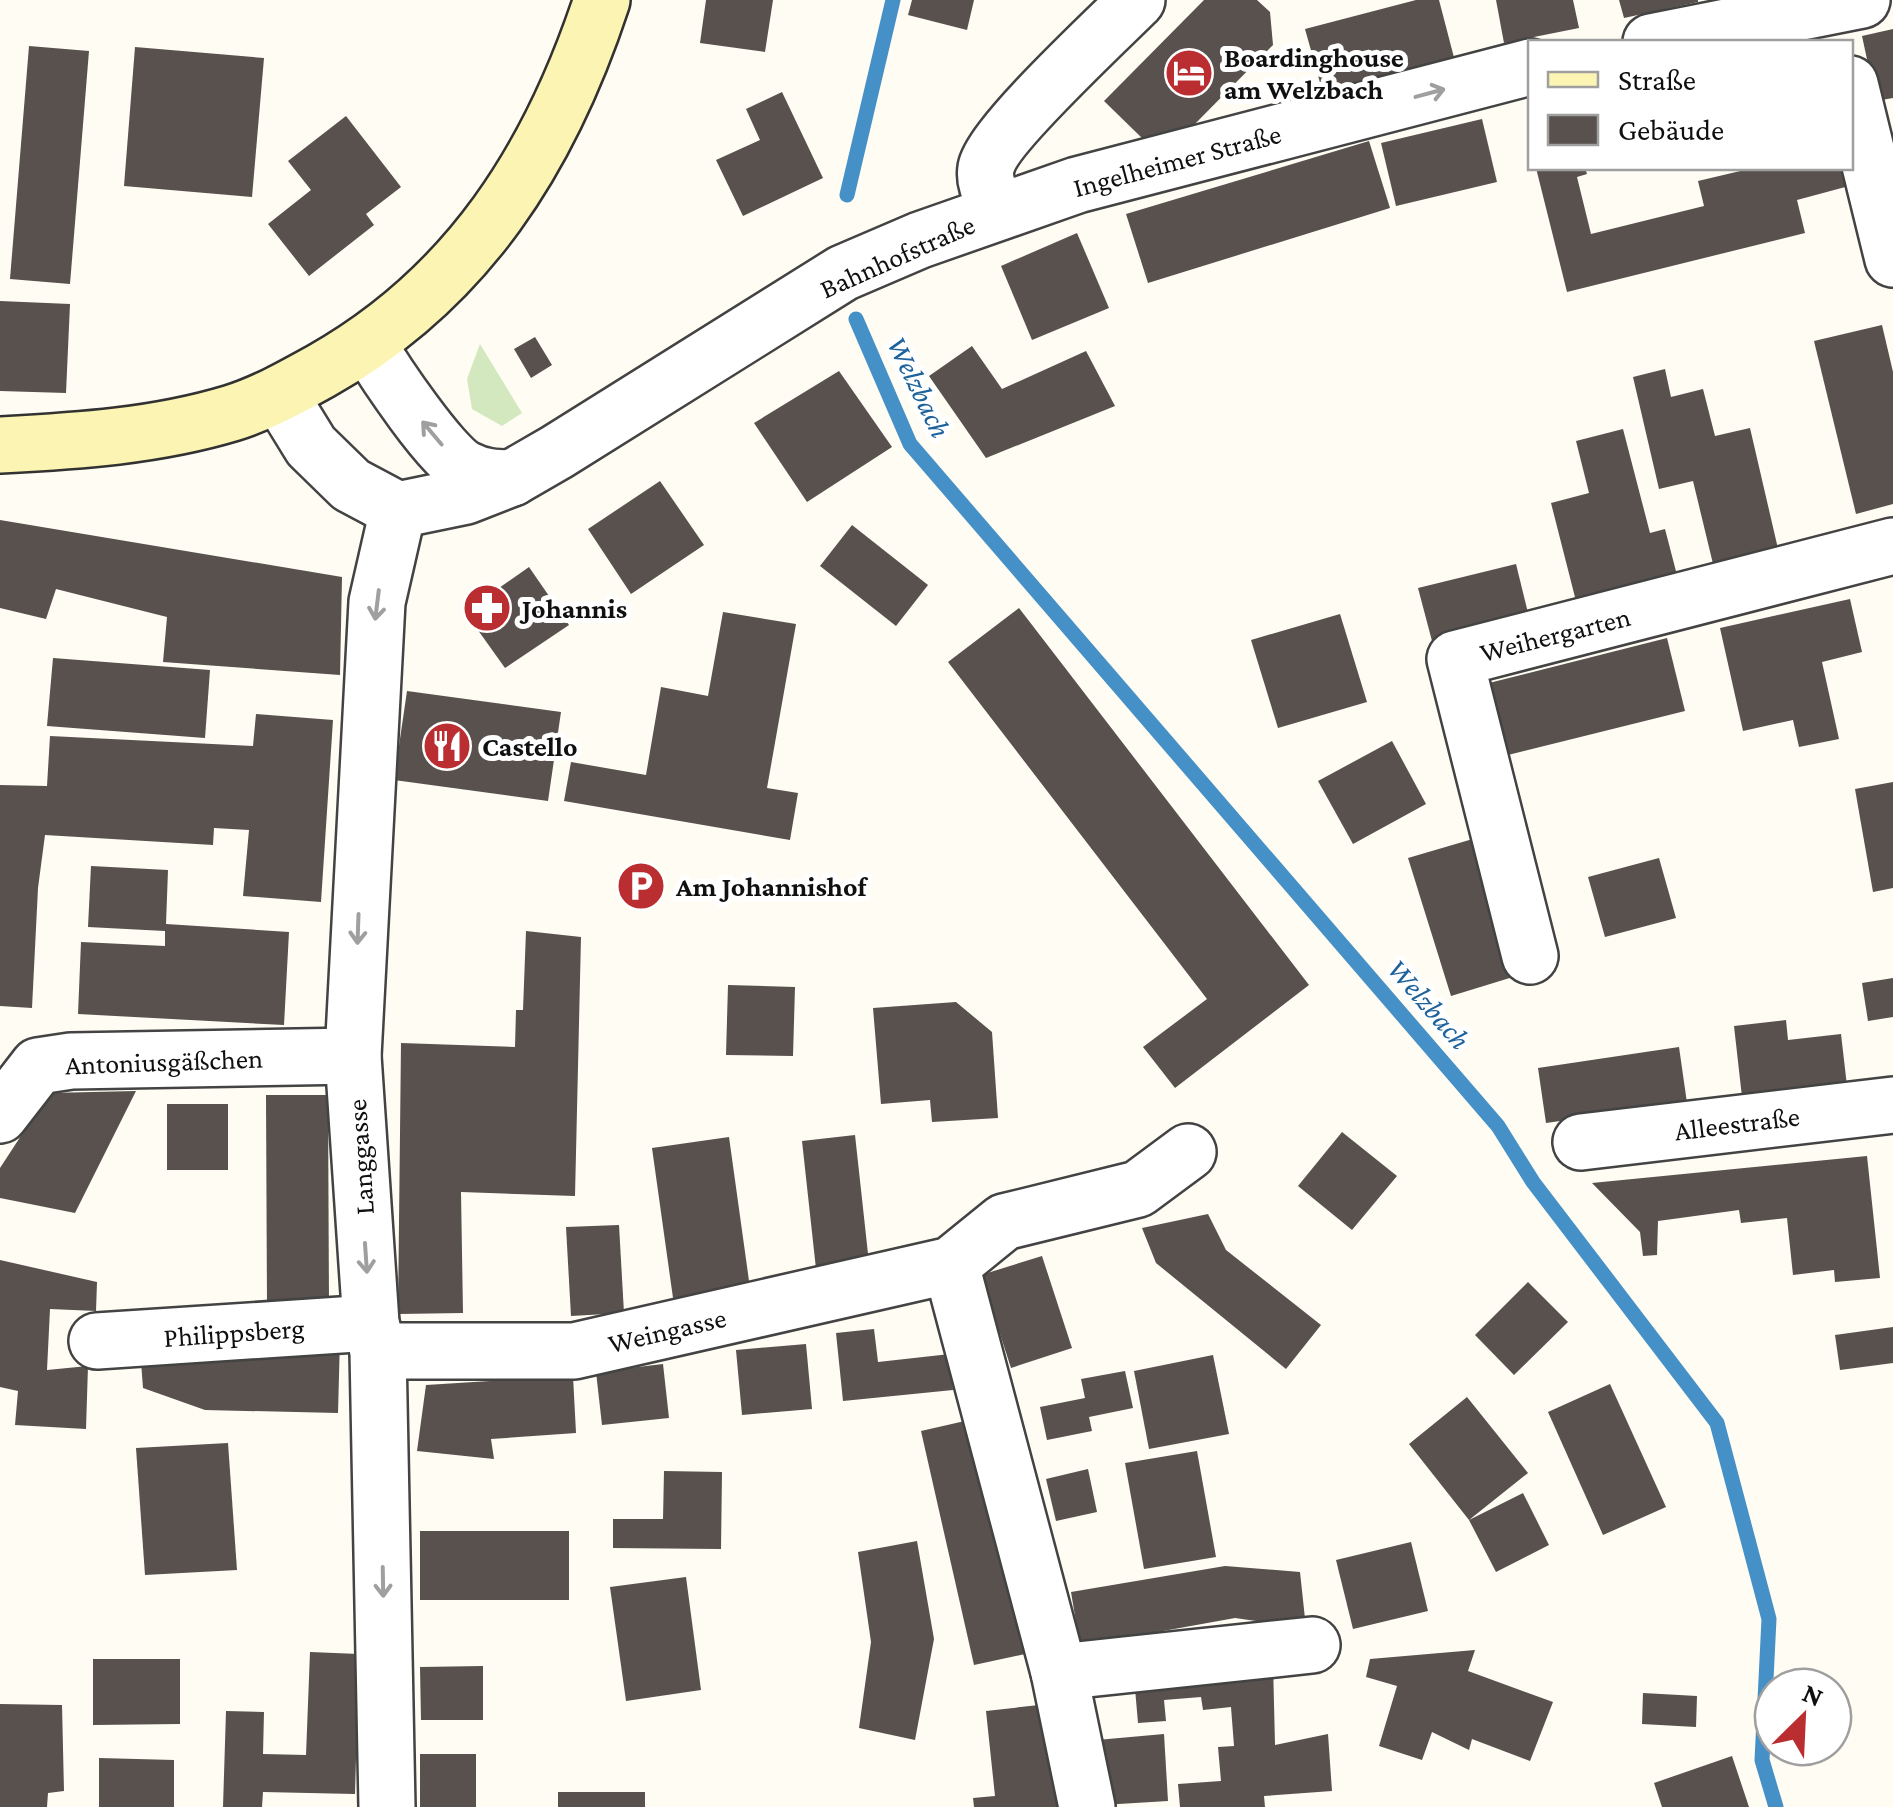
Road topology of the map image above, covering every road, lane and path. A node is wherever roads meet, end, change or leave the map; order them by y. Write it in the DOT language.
graph roads {
  1 [pos="602,0"];
  2 [pos="1137,0"];
  3 [pos="1845,16"];
  4 [pos="1666,40"];
  5 [pos="1528,68"];
  6 [pos="1853,96"];
  7 [pos="999,212"];
  8 [pos="1893,259"];
  9 [pos="368,344"];
  10 [pos="279,394"];
  11 [pos="0,445"];
  12 [pos="512,478"];
  13 [pos="398,510"];
  14 [pos="1893,546"];
  15 [pos="1530,956"];
  16 [pos="353,1056"];
  17 [pos="1893,1105"];
  18 [pos="0,1115"];
  19 [pos="1581,1142"];
  20 [pos="1188,1152"];
  21 [pos="951,1265"];
  22 [pos="375,1336"];
  23 [pos="97,1341"];
  24 [pos="1312,1645"];
  25 [pos="1059,1672"];
  26 [pos="387,1807"];
  27 [pos="1087,1807"];
  1 -- 9 [label="main road"];
  2 -- 7 [label="street, Bahnhofstraße"];
  3 -- 4 [label="street"];
  7 -- 5 [label="street, Ingelheimer Straße, one-way"];
  6 -- 8 [label="street"];
  7 -- 12 [label="street, Bahnhofstraße"];
  9 -- 10 [label="main road"];
  12 -- 9 [label="street, one-way"];
  10 -- 11 [label="main road"];
  10 -- 13 [label="street"];
  12 -- 13 [label="street, Bahnhofstraße"];
  13 -- 16 [label="street, Langgasse, one-way"];
  14 -- 15 [label="street, Weihergarten"];
  16 -- 18 [label="street, Antoniusgäßchen"];
  16 -- 22 [label="street, Langgasse, one-way"];
  17 -- 19 [label="street, Alleestraße"];
  20 -- 21 [label="street, Weingasse"];
  21 -- 22 [label="street, Weingasse"];
  21 -- 25 [label="street"];
  22 -- 23 [label="street, Philippsberg"];
  22 -- 26 [label="street, Langgasse, one-way"];
  24 -- 25 [label="street"];
  25 -- 27 [label="street"];
}
